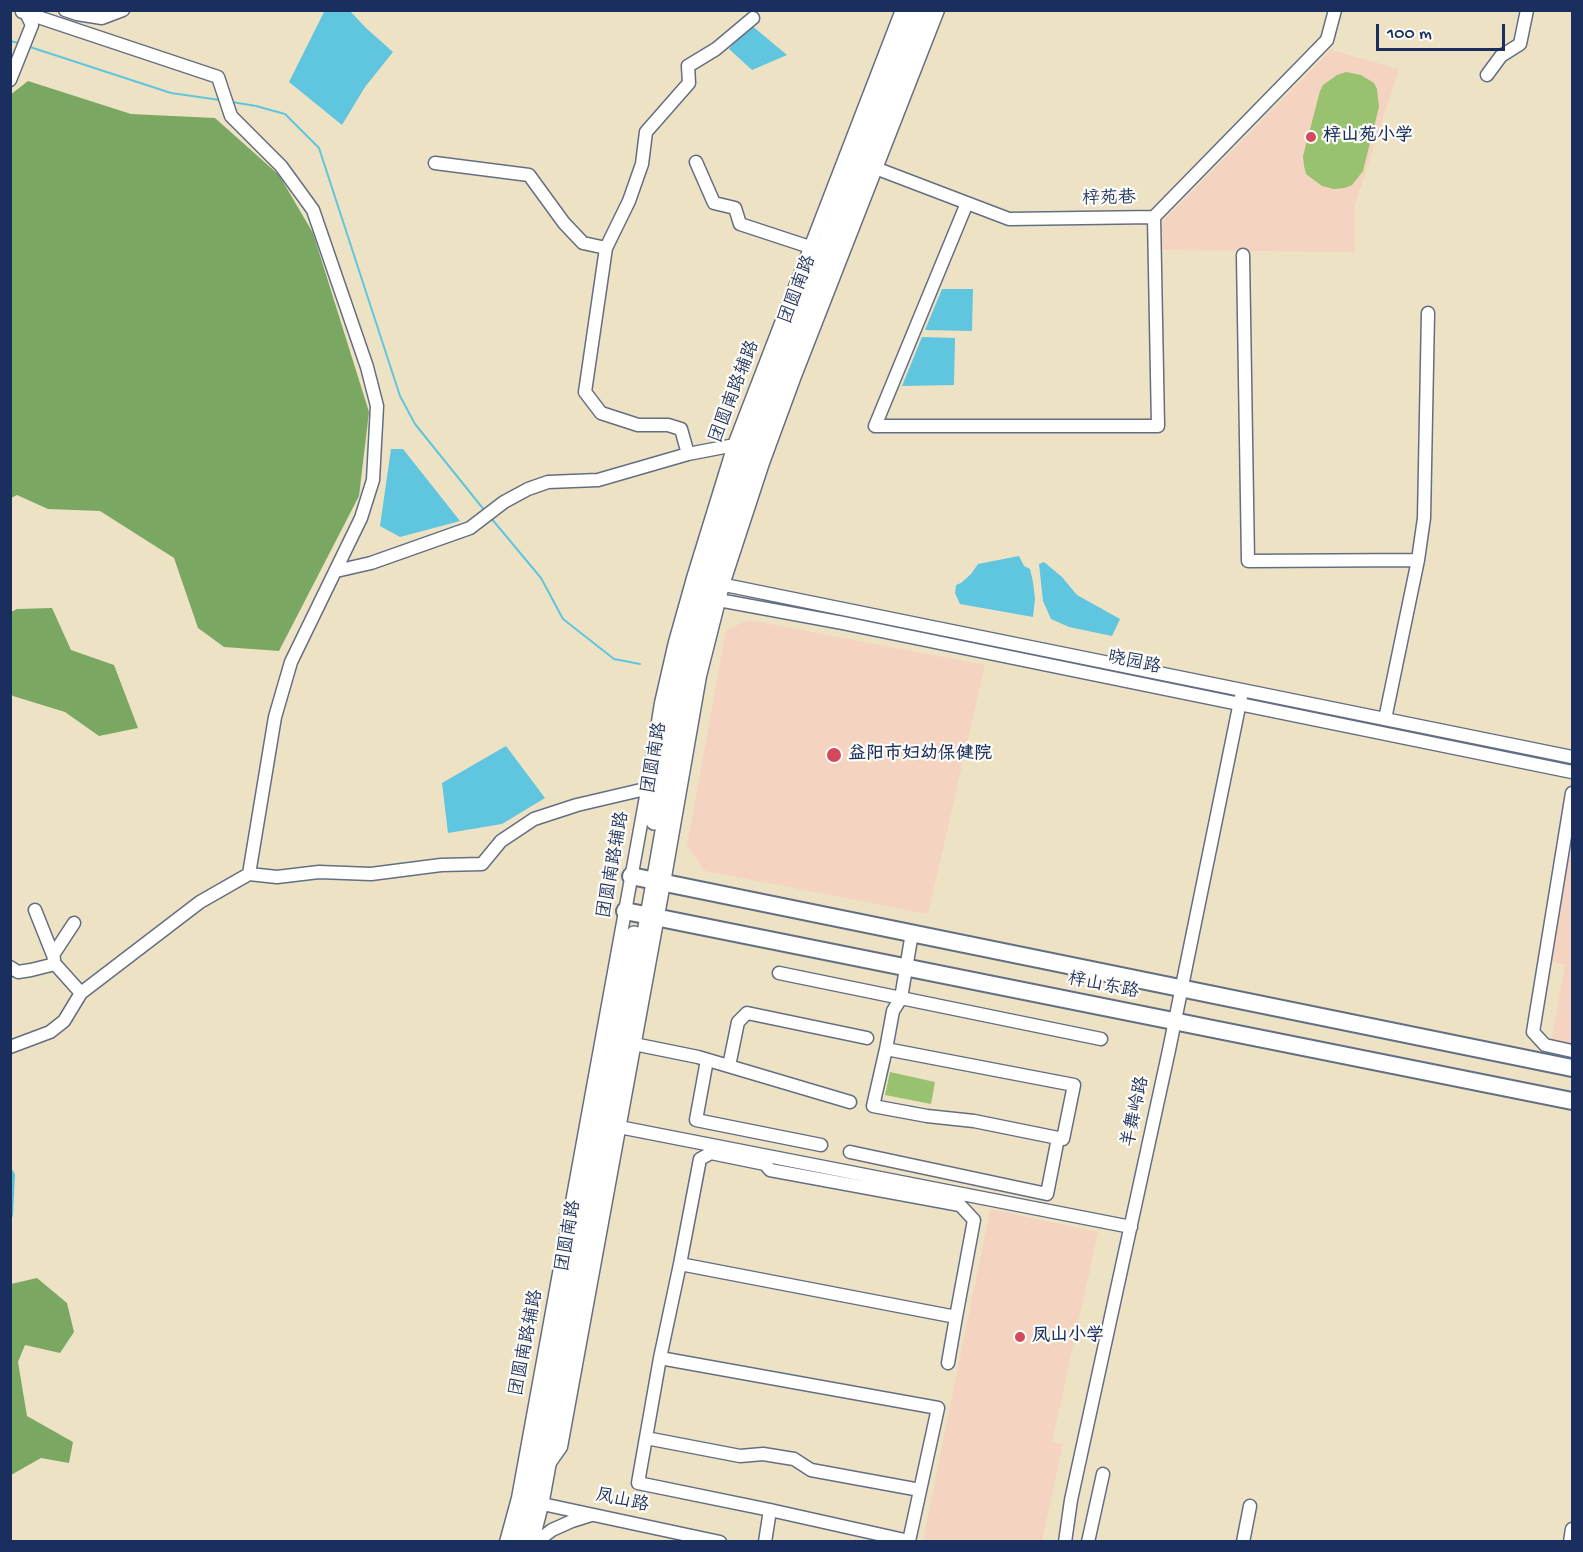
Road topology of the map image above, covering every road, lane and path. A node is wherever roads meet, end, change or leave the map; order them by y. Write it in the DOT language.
graph roads {
  1 [pos="65,10"];
  2 [pos="123,10"];
  3 [pos="902,10"];
  4 [pos="915,10"];
  5 [pos="929,10"];
  6 [pos="938,10"];
  7 [pos="1335,10"];
  8 [pos="1527,10"];
  9 [pos="26,11"];
  10 [pos="753,18"];
  11 [pos="1487,75"];
  12 [pos="10,80"];
  13 [pos="696,162"];
  14 [pos="435,163"];
  15 [pos="873,166"];
  16 [pos="967,203"];
  17 [pos="1154,217"];
  18 [pos="606,248"];
  19 [pos="817,249"];
  20 [pos="1243,255"];
  21 [pos="1428,314"];
  22 [pos="741,444"];
  23 [pos="688,454"];
  24 [pos="1418,560"];
  25 [pos="336,571"];
  26 [pos="707,589"];
  27 [pos="700,676"];
  28 [pos="1243,690"];
  29 [pos="686,698"];
  30 [pos="1240,704"];
  31 [pos="1385,719"];
  32 [pos="1572,757"];
  33 [pos="1572,772"];
  34 [pos="653,792"];
  35 [pos="1572,794"];
  36 [pos="249,874"];
  37 [pos="649,880"];
  38 [pos="35,910"];
  39 [pos="642,914"];
  40 [pos="74,923"];
  41 [pos="912,933"];
  42 [pos="54,959"];
  43 [pos="10,967"];
  44 [pos="906,967"];
  45 [pos="779,973"];
  46 [pos="1182,988"];
  47 [pos="81,993"];
  48 [pos="901,998"];
  49 [pos="1175,1021"];
  50 [pos="867,1038"];
  51 [pos="1101,1039"];
  52 [pos="630,1043"];
  53 [pos="10,1047"];
  54 [pos="886,1049"];
  55 [pos="1572,1051"];
  56 [pos="707,1060"];
  57 [pos="729,1066"];
  58 [pos="1572,1068"];
  59 [pos="1572,1101"];
  60 [pos="850,1102"];
  61 [pos="615,1126"];
  62 [pos="1058,1138"];
  63 [pos="821,1145"];
  64 [pos="850,1152"];
  65 [pos="1131,1227"];
  66 [pos="680,1264"];
  67 [pos="956,1317"];
  68 [pos="660,1358"];
  69 [pos="948,1363"];
  70 [pos="646,1438"];
  71 [pos="1103,1474"];
  72 [pos="920,1490"];
  73 [pos="528,1501"];
  74 [pos="1250,1506"];
  75 [pos="770,1510"];
  76 [pos="593,1515"];
  77 [pos="1572,1529"];
  78 [pos="506,1542"];
  79 [pos="517,1542"];
  80 [pos="531,1542"];
  81 [pos="536,1542"];
  82 [pos="720,1542"];
  83 [pos="765,1542"];
  84 [pos="1065,1542"];
  85 [pos="1088,1542"];
  86 [pos="1243,1542"];
  87 [pos="1570,1542"];
  1 -- 2 [label="street"];
  3 -- 19 [label="street"];
  4 -- 19 [label="main road, 团圆南路"];
  5 -- 15 [label="main road, 团圆南路"];
  6 -- 15 [label="street"];
  7 -- 17 [label="street, 梓苑巷"];
  8 -- 11 [label="street"];
  9 -- 12 [label="street"];
  9 -- 25 [label="street"];
  10 -- 18 [label="street"];
  13 -- 19 [label="street"];
  14 -- 18 [label="street"];
  15 -- 16 [label="street, 梓苑巷"];
  15 -- 26 [label="main road, 团圆南路"];
  16 -- 17 [label="street, 梓苑巷"];
  16 -- 17 [label="street"];
  18 -- 23 [label="street"];
  19 -- 22 [label="main road, 团圆南路"];
  20 -- 24 [label="street"];
  21 -- 24 [label="street"];
  22 -- 23 [label="street"];
  22 -- 26 [label="main road, 团圆南路"];
  23 -- 25 [label="street"];
  24 -- 31 [label="street"];
  25 -- 36 [label="street"];
  26 -- 27 [label="street, 团圆南路辅路"];
  26 -- 28 [label="street, 晓园路"];
  26 -- 29 [label="main road, 团圆南路"];
  26 -- 30 [label="street, 晓园路"];
  26 -- 34 [label="main road, 团圆南路"];
  27 -- 29 [label="main road"];
  27 -- 37 [label="street, 团圆南路辅路"];
  28 -- 30 [label="street, 羊舞岭路"];
  28 -- 31 [label="street, 晓园路"];
  29 -- 37 [label="main road, 团圆南路"];
  30 -- 33 [label="street, 晓园路"];
  30 -- 46 [label="street, 羊舞岭路"];
  31 -- 32 [label="street, 晓园路"];
  34 -- 36 [label="street"];
  34 -- 37 [label="main road, 团圆南路"];
  35 -- 55 [label="street"];
  36 -- 47 [label="street"];
  37 -- 39 [label="main road, 团圆南路"];
  37 -- 39 [label="street, 团圆南路辅路"];
  37 -- 41 [label="highway, 梓山东路"];
  38 -- 42 [label="street"];
  39 -- 44 [label="highway, 梓山东路"];
  39 -- 52 [label="main road, 团圆南路"];
  39 -- 73 [label="main road, 团圆南路"];
  40 -- 42 [label="street"];
  41 -- 44 [label="street"];
  41 -- 46 [label="highway, 梓山东路"];
  42 -- 43 [label="street"];
  42 -- 47 [label="street"];
  44 -- 48 [label="street"];
  44 -- 49 [label="highway, 梓山东路"];
  45 -- 48 [label="street"];
  46 -- 49 [label="street, 羊舞岭路"];
  46 -- 58 [label="highway, 梓山东路"];
  47 -- 53 [label="street"];
  48 -- 51 [label="street"];
  48 -- 54 [label="street"];
  49 -- 59 [label="highway, 梓山东路"];
  49 -- 65 [label="street, 羊舞岭路"];
  50 -- 57 [label="street"];
  52 -- 56 [label="street"];
  52 -- 61 [label="main road, 团圆南路"];
  54 -- 62 [label="street"];
  54 -- 62 [label="street"];
  56 -- 57 [label="street"];
  56 -- 63 [label="street"];
  57 -- 60 [label="street"];
  61 -- 65 [label="street"];
  61 -- 73 [label="main road, 团圆南路"];
  62 -- 64 [label="street"];
  65 -- 84 [label="street, 羊舞岭路"];
  66 -- 67 [label="street"];
  66 -- 67 [label="street"];
  66 -- 68 [label="street"];
  67 -- 69 [label="street"];
  68 -- 70 [label="street"];
  68 -- 72 [label="street"];
  70 -- 72 [label="street"];
  70 -- 75 [label="street"];
  71 -- 85 [label="street"];
  72 -- 75 [label="street"];
  73 -- 76 [label="street, 凤山路"];
  73 -- 78 [label="street"];
  73 -- 79 [label="main road, 团圆南路"];
  73 -- 80 [label="main road, 团圆南路"];
  74 -- 86 [label="street"];
  75 -- 83 [label="street"];
  76 -- 81 [label="street"];
  76 -- 82 [label="street, 凤山路"];
  77 -- 87 [label="street"];
}
